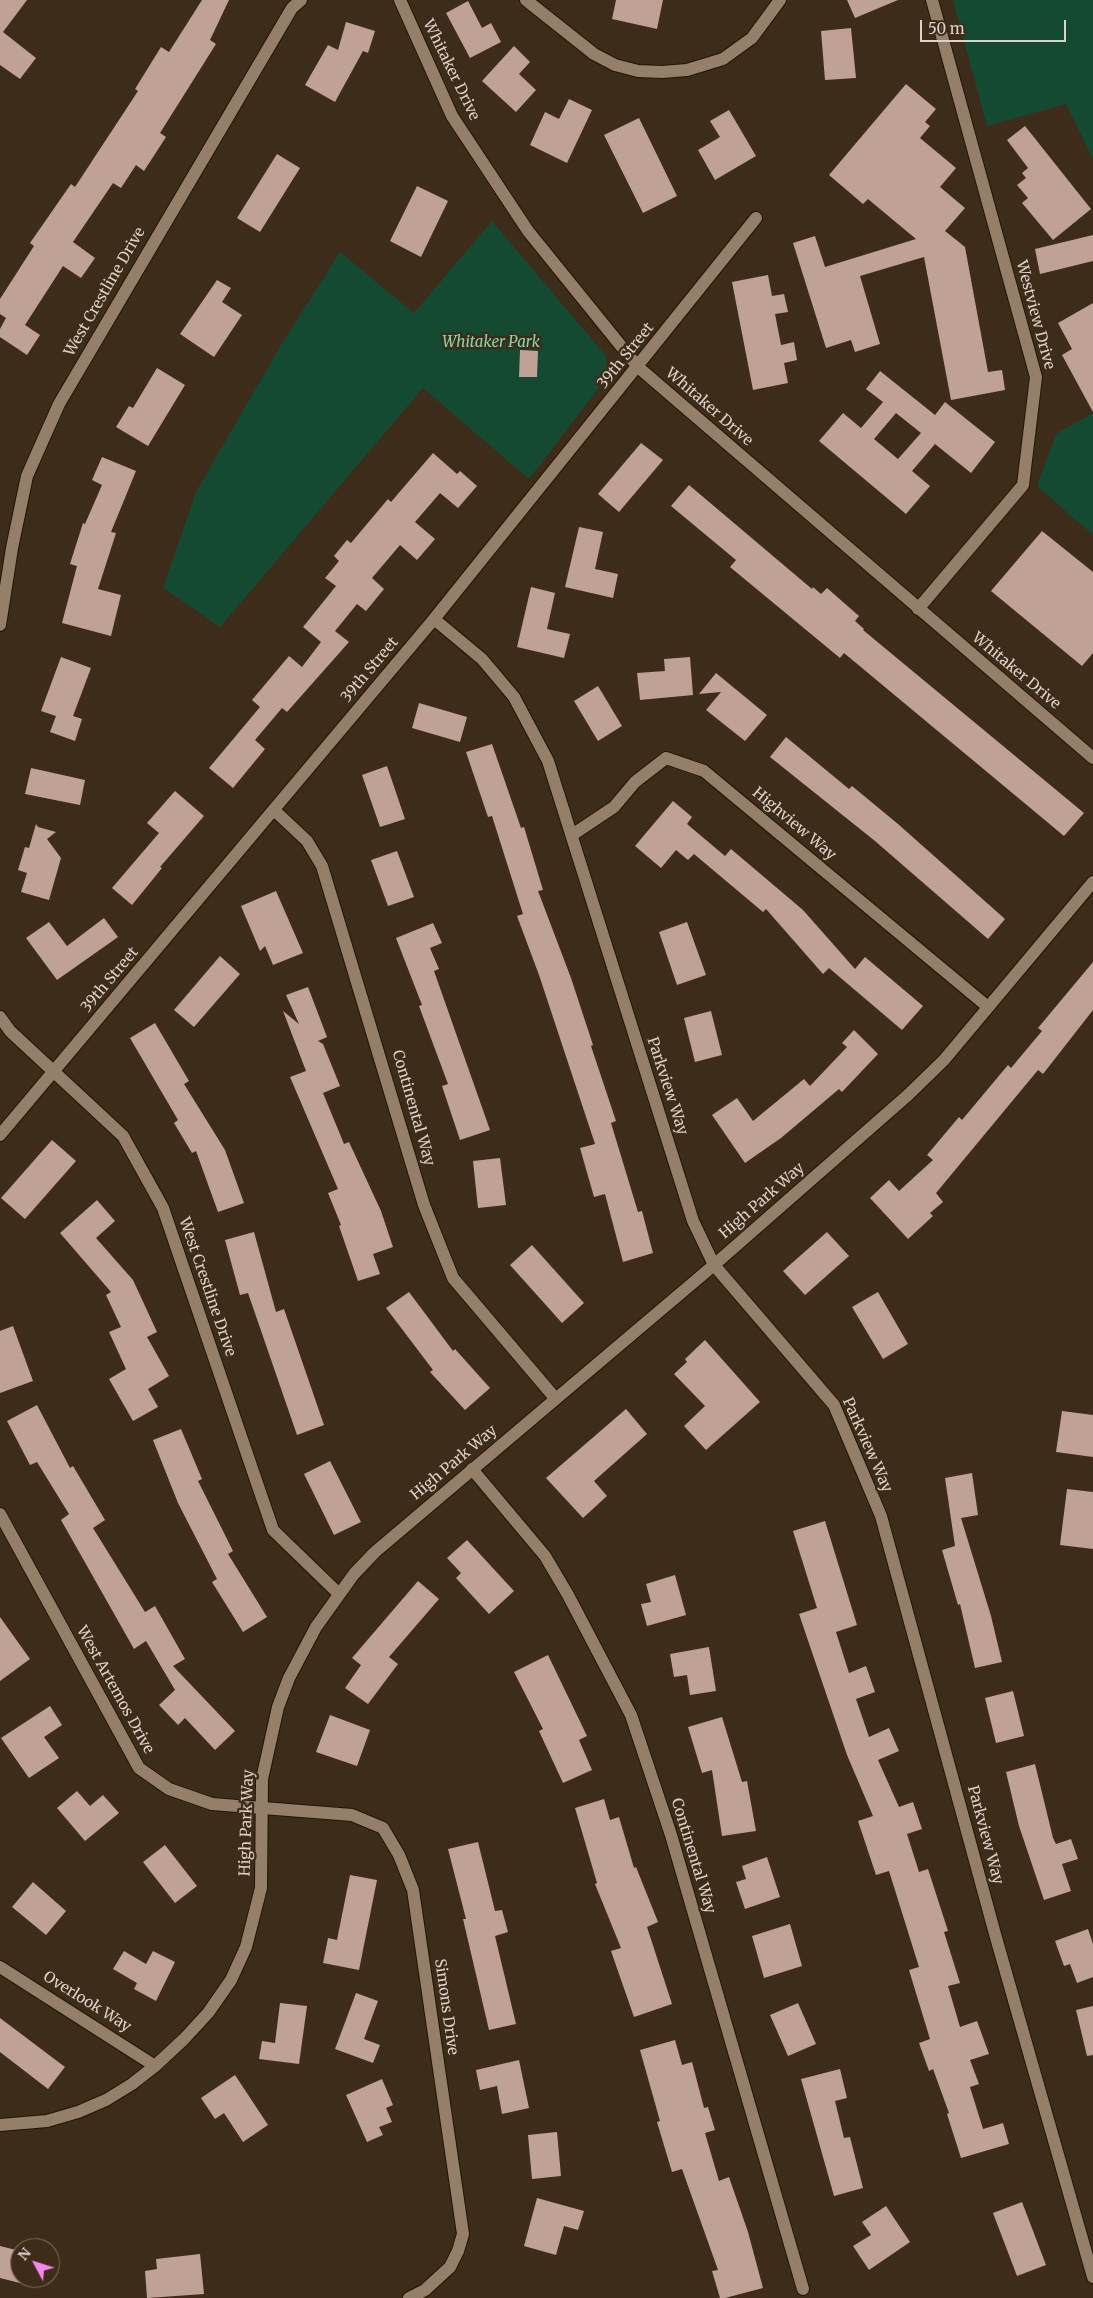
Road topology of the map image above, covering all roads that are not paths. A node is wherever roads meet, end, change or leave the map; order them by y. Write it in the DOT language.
graph roads {
  1 [pos="300,0"];
  2 [pos="400,0"];
  3 [pos="526,0"];
  4 [pos="780,0"];
  5 [pos="932,0"];
  6 [pos="756,218"];
  7 [pos="638,368"];
  8 [pos="918,609"];
  9 [pos="434,618"];
  10 [pos="0,625"];
  11 [pos="1093,758"];
  12 [pos="274,810"];
  13 [pos="572,835"];
  14 [pos="1093,882"];
  15 [pos="988,1006"];
  16 [pos="0,1017"];
  17 [pos="54,1071"];
  18 [pos="0,1135"];
  19 [pos="714,1265"];
  20 [pos="555,1398"];
  21 [pos="472,1469"];
  22 [pos="0,1514"];
  23 [pos="339,1594"];
  24 [pos="260,1807"];
  25 [pos="0,1967"];
  26 [pos="155,2066"];
  27 [pos="0,2125"];
  28 [pos="1093,2277"];
  29 [pos="803,2289"];
  30 [pos="409,2298"];
  1 -- 10 [label="street, West Crestline Drive"];
  2 -- 7 [label="street, Whitaker Drive"];
  3 -- 4 [label="street"];
  5 -- 8 [label="street, Westview Drive"];
  6 -- 7 [label="street, 39th Street"];
  7 -- 8 [label="street, Whitaker Drive"];
  7 -- 9 [label="street, 39th Street"];
  8 -- 11 [label="street, Whitaker Drive"];
  9 -- 12 [label="street, 39th Street"];
  9 -- 13 [label="street, Parkview Way"];
  12 -- 17 [label="street, 39th Street"];
  12 -- 20 [label="street, Continental Way"];
  13 -- 15 [label="street, Highview Way"];
  13 -- 19 [label="street, Parkview Way"];
  14 -- 15 [label="street, High Park Way"];
  15 -- 19 [label="street, High Park Way"];
  16 -- 17 [label="street, West Crestline Drive"];
  17 -- 18 [label="street, 39th Street"];
  17 -- 23 [label="street, West Crestline Drive"];
  19 -- 20 [label="street, High Park Way"];
  19 -- 28 [label="street, Parkview Way"];
  20 -- 21 [label="street, High Park Way"];
  21 -- 23 [label="street, High Park Way"];
  21 -- 29 [label="street, Continental Way"];
  22 -- 24 [label="street, West Artemos Drive"];
  23 -- 24 [label="street, High Park Way"];
  24 -- 26 [label="street, High Park Way"];
  24 -- 30 [label="street, Simons Drive"];
  25 -- 26 [label="street, Overlook Way"];
  26 -- 27 [label="street, High Park Way"];
}
